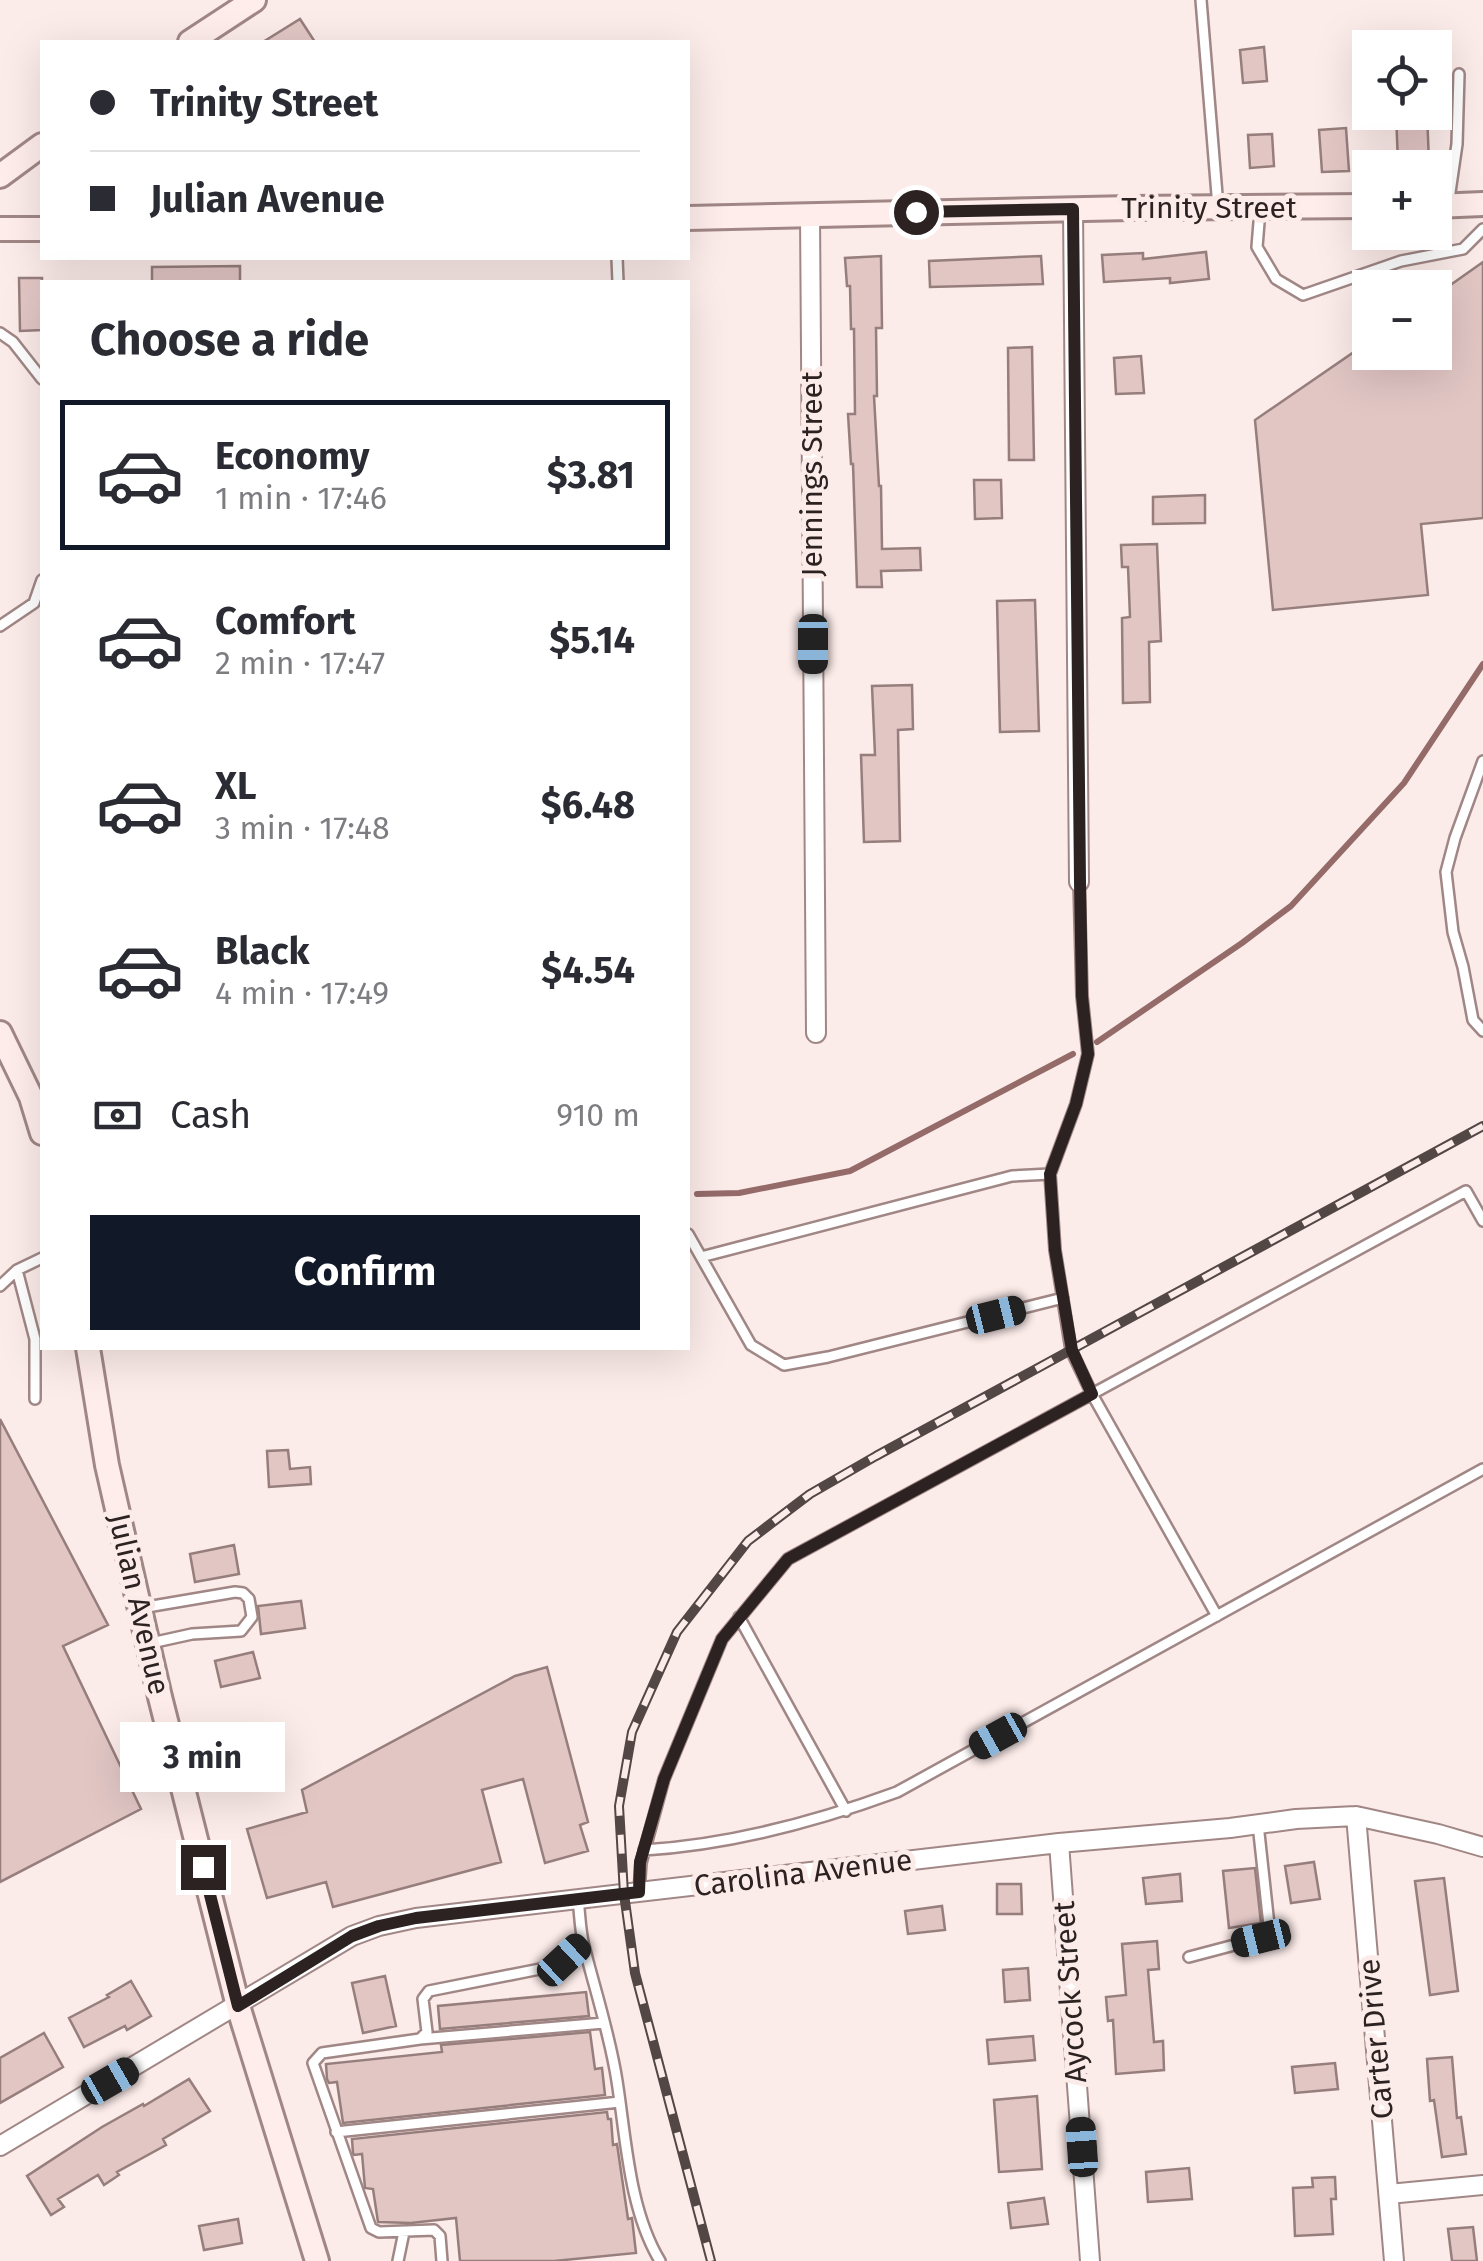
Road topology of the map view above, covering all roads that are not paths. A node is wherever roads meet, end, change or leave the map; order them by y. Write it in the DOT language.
graph roads {
  1 [pos="254,0"];
  2 [pos="1201,0"];
  3 [pos="193,40"];
  4 [pos="1459,74"];
  5 [pos="40,146"];
  6 [pos="1452,165"];
  7 [pos="0,176"];
  8 [pos="1483,204"];
  9 [pos="1352,206"];
  10 [pos="1452,206"];
  11 [pos="1218,207"];
  12 [pos="1260,207"];
  13 [pos="1073,209"];
  14 [pos="810,215"];
  15 [pos="690,218"];
  16 [pos="0,229"];
  17 [pos="1483,229"];
  18 [pos="40,230"];
  19 [pos="0,333"];
  20 [pos="40,376"];
  21 [pos="40,586"];
  22 [pos="0,626"];
  23 [pos="1483,761"];
  24 [pos="1080,882"];
  25 [pos="1483,1031"];
  26 [pos="0,1033"];
  27 [pos="816,1034"];
  28 [pos="40,1126"];
  29 [pos="1050,1174"];
  30 [pos="1483,1221"];
  31 [pos="690,1238"];
  32 [pos="700,1257"];
  33 [pos="40,1259"];
  34 [pos="16,1270"];
  35 [pos="0,1286"];
  36 [pos="1063,1298"];
  37 [pos="88,1350"];
  38 [pos="1092,1394"];
  39 [pos="35,1399"];
  40 [pos="1483,1469"];
  41 [pos="140,1608"];
  42 [pos="1217,1616"];
  43 [pos="739,1617"];
  44 [pos="148,1644"];
  45 [pos="846,1811"];
  46 [pos="1356,1816"];
  47 [pos="1258,1824"];
  48 [pos="1059,1843"];
  49 [pos="1483,1847"];
  50 [pos="644,1850"];
  51 [pos="639,1892"];
  52 [pos="578,1900"];
  53 [pos="583,1942"];
  54 [pos="1189,1957"];
  55 [pos="238,2006"];
  56 [pos="604,2023"];
  57 [pos="420,2039"];
  58 [pos="620,2102"];
  59 [pos="336,2132"];
  60 [pos="0,2146"];
  61 [pos="1483,2185"];
  62 [pos="1389,2194"];
  63 [pos="404,2232"];
  64 [pos="317,2261"];
  65 [pos="398,2261"];
  66 [pos="442,2261"];
  67 [pos="660,2261"];
  68 [pos="1090,2261"];
  69 [pos="1394,2261"];
  1 -- 3 [label="street"];
  2 -- 11 [label="lane"];
  4 -- 6 [label="lane"];
  5 -- 7 [label="street"];
  8 -- 10 [label="street"];
  9 -- 12 [label="street, Trinity Street"];
  11 -- 12 [label="street, Trinity Street"];
  11 -- 13 [label="street, Trinity Street"];
  12 -- 17 [label="lane"];
  13 -- 14 [label="street, Trinity Street"];
  13 -- 24 [label="street"];
  14 -- 15 [label="street, Trinity Street"];
  14 -- 27 [label="street, Jennings Street"];
  16 -- 18 [label="street"];
  19 -- 20 [label="lane"];
  21 -- 22 [label="lane"];
  23 -- 25 [label="lane"];
  24 -- 29 [label="lane"];
  26 -- 28 [label="street"];
  29 -- 32 [label="lane"];
  29 -- 36 [label="lane"];
  30 -- 38 [label="lane"];
  31 -- 32 [label="lane"];
  32 -- 36 [label="lane"];
  33 -- 34 [label="lane"];
  34 -- 35 [label="lane"];
  34 -- 39 [label="lane"];
  36 -- 38 [label="lane"];
  37 -- 41 [label="street, Julian Avenue"];
  38 -- 42 [label="lane"];
  38 -- 43 [label="lane"];
  40 -- 42 [label="lane"];
  41 -- 44 [label="street, Julian Avenue"];
  41 -- 44 [label="lane"];
  42 -- 45 [label="lane"];
  43 -- 45 [label="lane"];
  43 -- 50 [label="lane"];
  44 -- 55 [label="street, Julian Avenue"];
  45 -- 50 [label="lane"];
  46 -- 47 [label="street, Carolina Avenue"];
  46 -- 49 [label="street, Carolina Avenue"];
  46 -- 62 [label="street, Carter Drive"];
  47 -- 48 [label="street, Carolina Avenue"];
  47 -- 54 [label="lane"];
  48 -- 51 [label="street, Carolina Avenue"];
  48 -- 68 [label="street, Aycock Street"];
  50 -- 51 [label="lane"];
  51 -- 52 [label="street, Carolina Avenue"];
  52 -- 53 [label="lane"];
  52 -- 55 [label="street, Carolina Avenue"];
  53 -- 56 [label="lane"];
  53 -- 57 [label="lane"];
  55 -- 60 [label="street, Carolina Avenue"];
  55 -- 64 [label="street, Julian Avenue"];
  56 -- 57 [label="lane"];
  56 -- 58 [label="lane"];
  57 -- 59 [label="lane"];
  58 -- 59 [label="lane"];
  58 -- 67 [label="lane"];
  59 -- 63 [label="lane"];
  61 -- 62 [label="street"];
  62 -- 69 [label="street, Carter Drive"];
  63 -- 65 [label="lane"];
  63 -- 66 [label="lane"];
}
